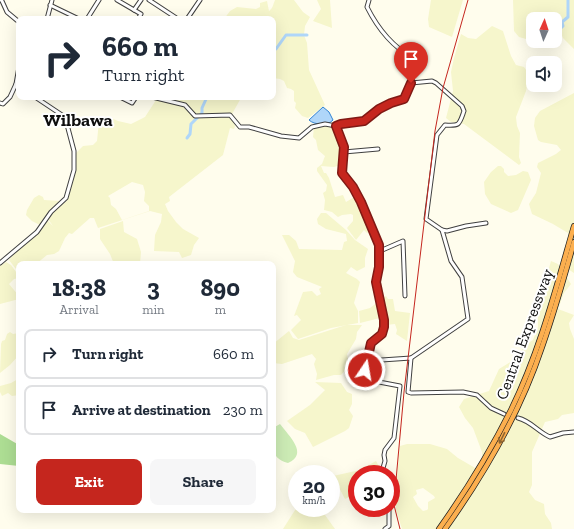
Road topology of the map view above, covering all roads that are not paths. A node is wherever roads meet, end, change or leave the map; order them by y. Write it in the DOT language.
graph roads {
  1 [pos="1,0"];
  2 [pos="52,0"];
  3 [pos="99,0"];
  4 [pos="117,0"];
  5 [pos="141,0"];
  6 [pos="149,0"];
  7 [pos="194,0"];
  8 [pos="369,0"];
  9 [pos="199,1"];
  10 [pos="50,4"];
  11 [pos="134,10"];
  12 [pos="48,16"];
  13 [pos="73,16"];
  14 [pos="89,16"];
  15 [pos="140,16"];
  16 [pos="173,16"];
  17 [pos="189,16"];
  18 [pos="16,20"];
  19 [pos="411,83"];
  20 [pos="16,87"];
  21 [pos="40,100"];
  22 [pos="126,100"];
  23 [pos="134,100"];
  24 [pos="164,100"];
  25 [pos="0,103"];
  26 [pos="336,126"];
  27 [pos="378,149"];
  28 [pos="344,152"];
  29 [pos="486,223"];
  30 [pos="574,226"];
  31 [pos="442,230"];
  32 [pos="574,242"];
  33 [pos="380,251"];
  34 [pos="0,263"];
  35 [pos="405,296"];
  36 [pos="552,311"];
  37 [pos="411,358"];
  38 [pos="367,361"];
  39 [pos="504,414"];
  40 [pos="518,418"];
  41 [pos="574,432"];
  42 [pos="384,465"];
  43 [pos="389,517"];
  44 [pos="385,529"];
  45 [pos="439,529"];
  46 [pos="445,529"];
  1 -- 18 [label="street"];
  2 -- 10 [label="street"];
  3 -- 14 [label="street"];
  4 -- 11 [label="street"];
  5 -- 11 [label="street"];
  6 -- 16 [label="street"];
  7 -- 9 [label="street"];
  8 -- 19 [label="street"];
  9 -- 17 [label="street"];
  10 -- 12 [label="street"];
  10 -- 13 [label="street"];
  11 -- 15 [label="street"];
  19 -- 26 [label="street"];
  19 -- 31 [label="street"];
  20 -- 25 [label="street"];
  21 -- 34 [label="street"];
  22 -- 23 [label="street"];
  24 -- 26 [label="street"];
  26 -- 28 [label="street"];
  27 -- 28 [label="street"];
  28 -- 33 [label="street"];
  29 -- 31 [label="street"];
  30 -- 36 [label="highway, Central Expressway"];
  31 -- 37 [label="street"];
  32 -- 36 [label="highway, Central Expressway"];
  33 -- 35 [label="street"];
  33 -- 38 [label="street"];
  36 -- 45 [label="highway, Central Expressway"];
  36 -- 46 [label="highway, Central Expressway, one-way"];
  37 -- 38 [label="street"];
  37 -- 39 [label="street"];
  38 -- 42 [label="street"];
  40 -- 41 [label="street"];
  43 -- 44 [label="street"];
}
